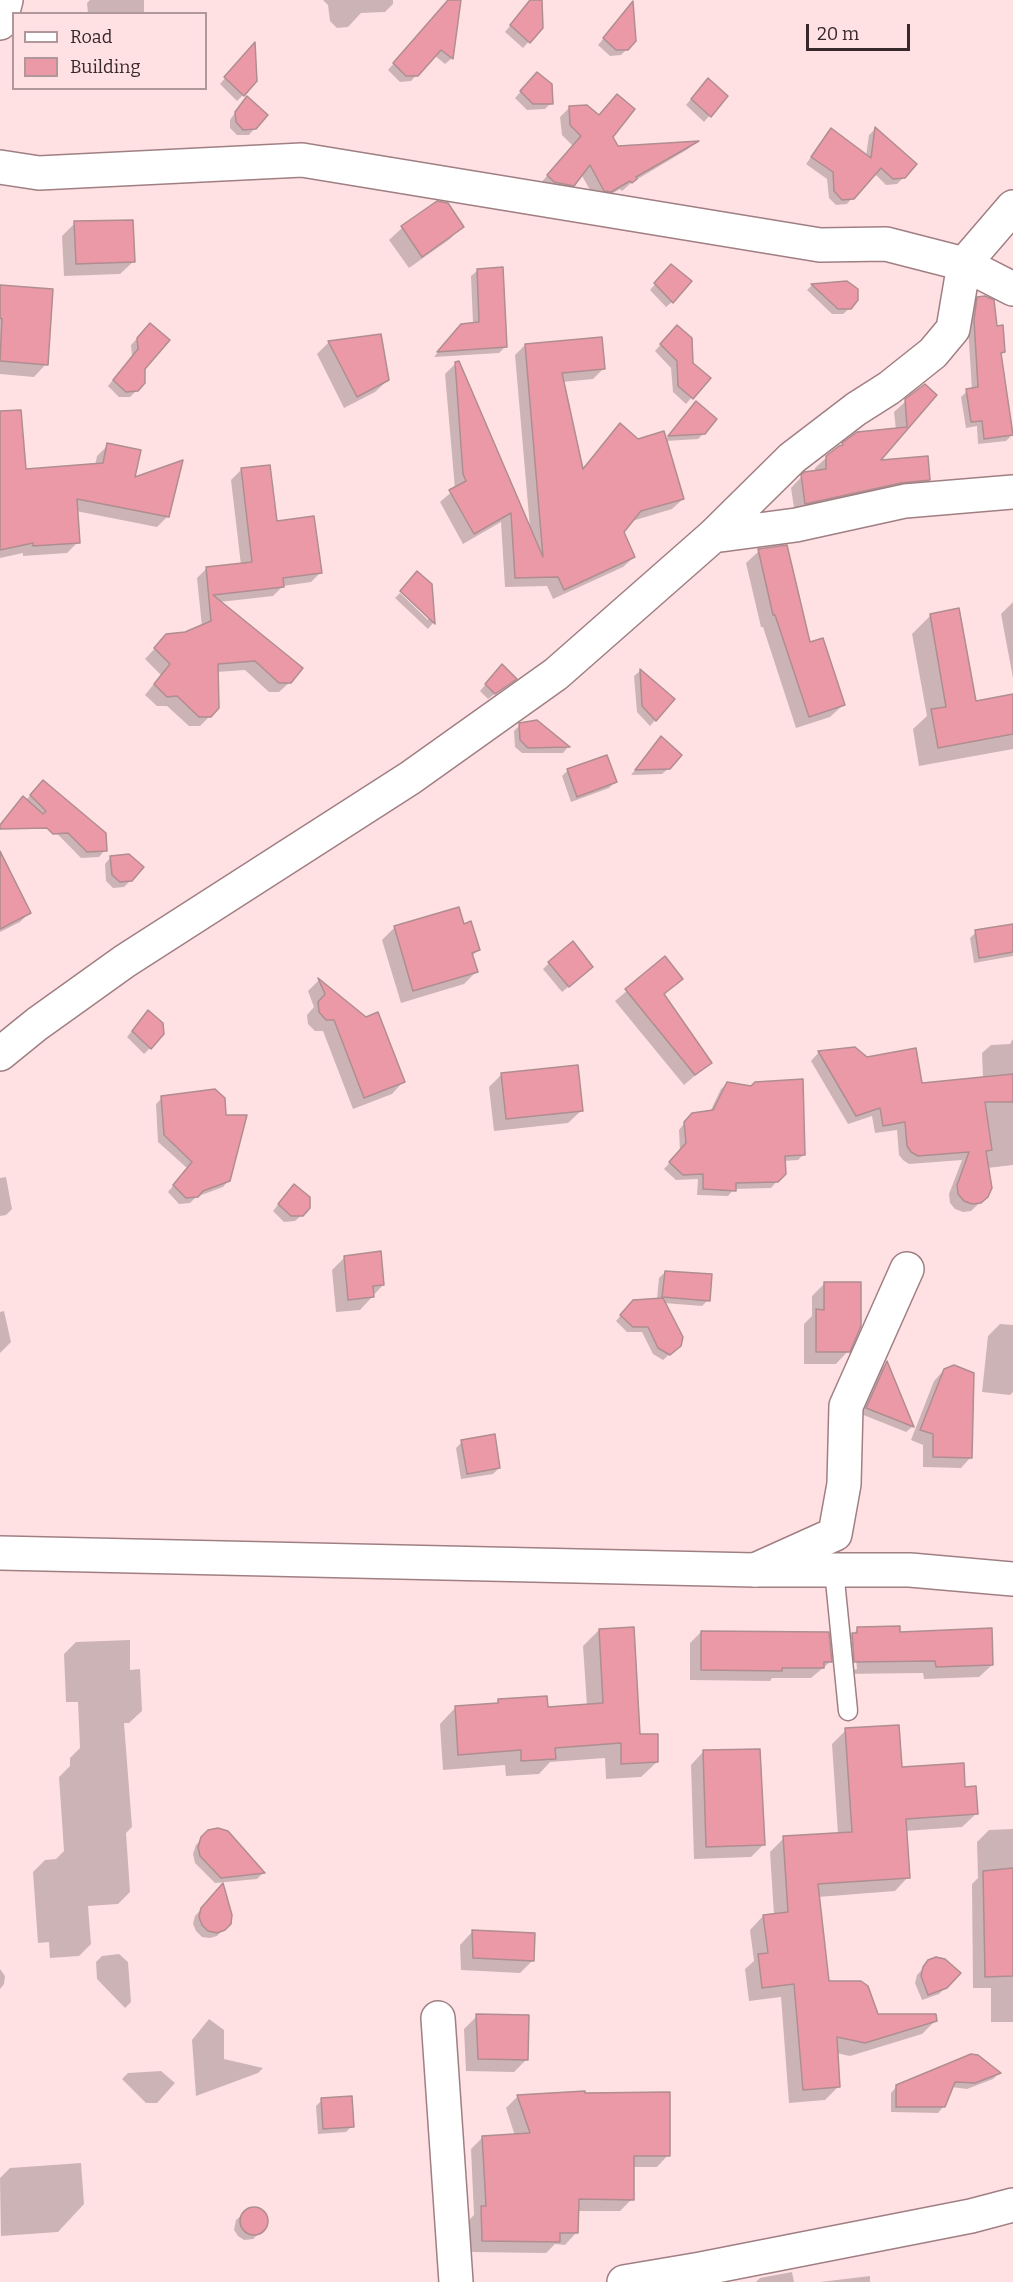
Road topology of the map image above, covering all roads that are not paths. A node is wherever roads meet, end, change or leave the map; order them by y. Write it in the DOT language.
graph roads {
  1 [pos="6,0"];
  2 [pos="0,23"];
  3 [pos="0,167"];
  4 [pos="1013,207"];
  5 [pos="964,264"];
  6 [pos="1013,289"];
  7 [pos="1013,492"];
  8 [pos="713,536"];
  9 [pos="0,1054"];
  10 [pos="907,1269"];
  11 [pos="0,1553"];
  12 [pos="755,1570"];
  13 [pos="834,1570"];
  14 [pos="1013,1580"];
  15 [pos="848,1711"];
  16 [pos="438,2018"];
  17 [pos="1013,2205"];
  18 [pos="456,2282"];
  19 [pos="624,2282"];
  1 -- 2 [label="street"];
  3 -- 5 [label="street"];
  4 -- 5 [label="street"];
  5 -- 6 [label="street"];
  5 -- 8 [label="street"];
  7 -- 8 [label="street"];
  8 -- 9 [label="street"];
  10 -- 12 [label="street"];
  11 -- 12 [label="street"];
  12 -- 13 [label="street"];
  13 -- 14 [label="street"];
  13 -- 15 [label="lane"];
  16 -- 18 [label="street"];
  17 -- 19 [label="street"];
}
